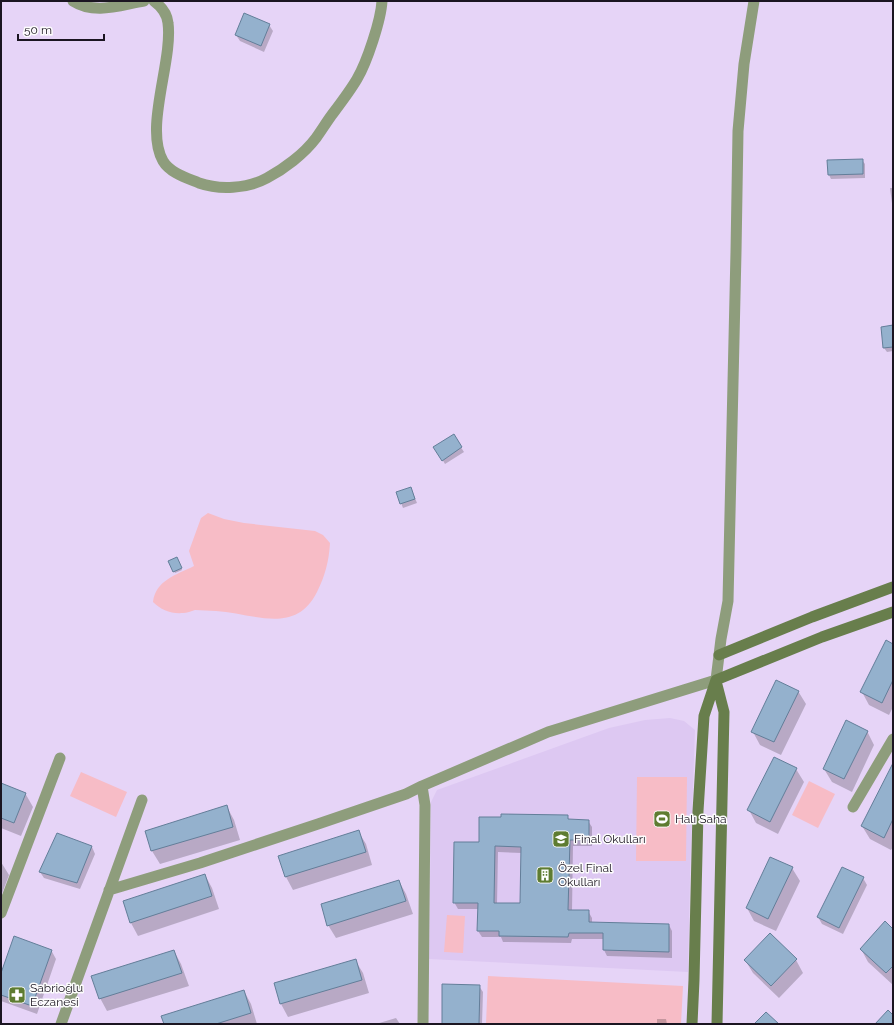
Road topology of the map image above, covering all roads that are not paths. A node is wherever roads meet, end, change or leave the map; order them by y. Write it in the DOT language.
graph roads {
  1 [pos="73,1"];
  2 [pos="144,1"];
  3 [pos="154,1"];
  4 [pos="382,1"];
  5 [pos="754,1"];
  6 [pos="893,587"];
  7 [pos="893,612"];
  8 [pos="719,655"];
  9 [pos="716,680"];
  10 [pos="893,739"];
  11 [pos="60,758"];
  12 [pos="422,786"];
  13 [pos="142,800"];
  14 [pos="853,807"];
  15 [pos="109,890"];
  16 [pos="1,913"];
  17 [pos="61,1024"];
  18 [pos="423,1024"];
  19 [pos="692,1024"];
  20 [pos="717,1024"];
  1 -- 2 [label="street"];
  3 -- 4 [label="street"];
  5 -- 8 [label="street"];
  6 -- 8 [label="main road"];
  7 -- 9 [label="main road"];
  8 -- 9 [label="street"];
  9 -- 12 [label="street"];
  9 -- 19 [label="main road"];
  9 -- 20 [label="main road"];
  10 -- 14 [label="street"];
  11 -- 16 [label="street"];
  12 -- 15 [label="street"];
  12 -- 18 [label="street"];
  13 -- 15 [label="street"];
  15 -- 17 [label="street"];
}
